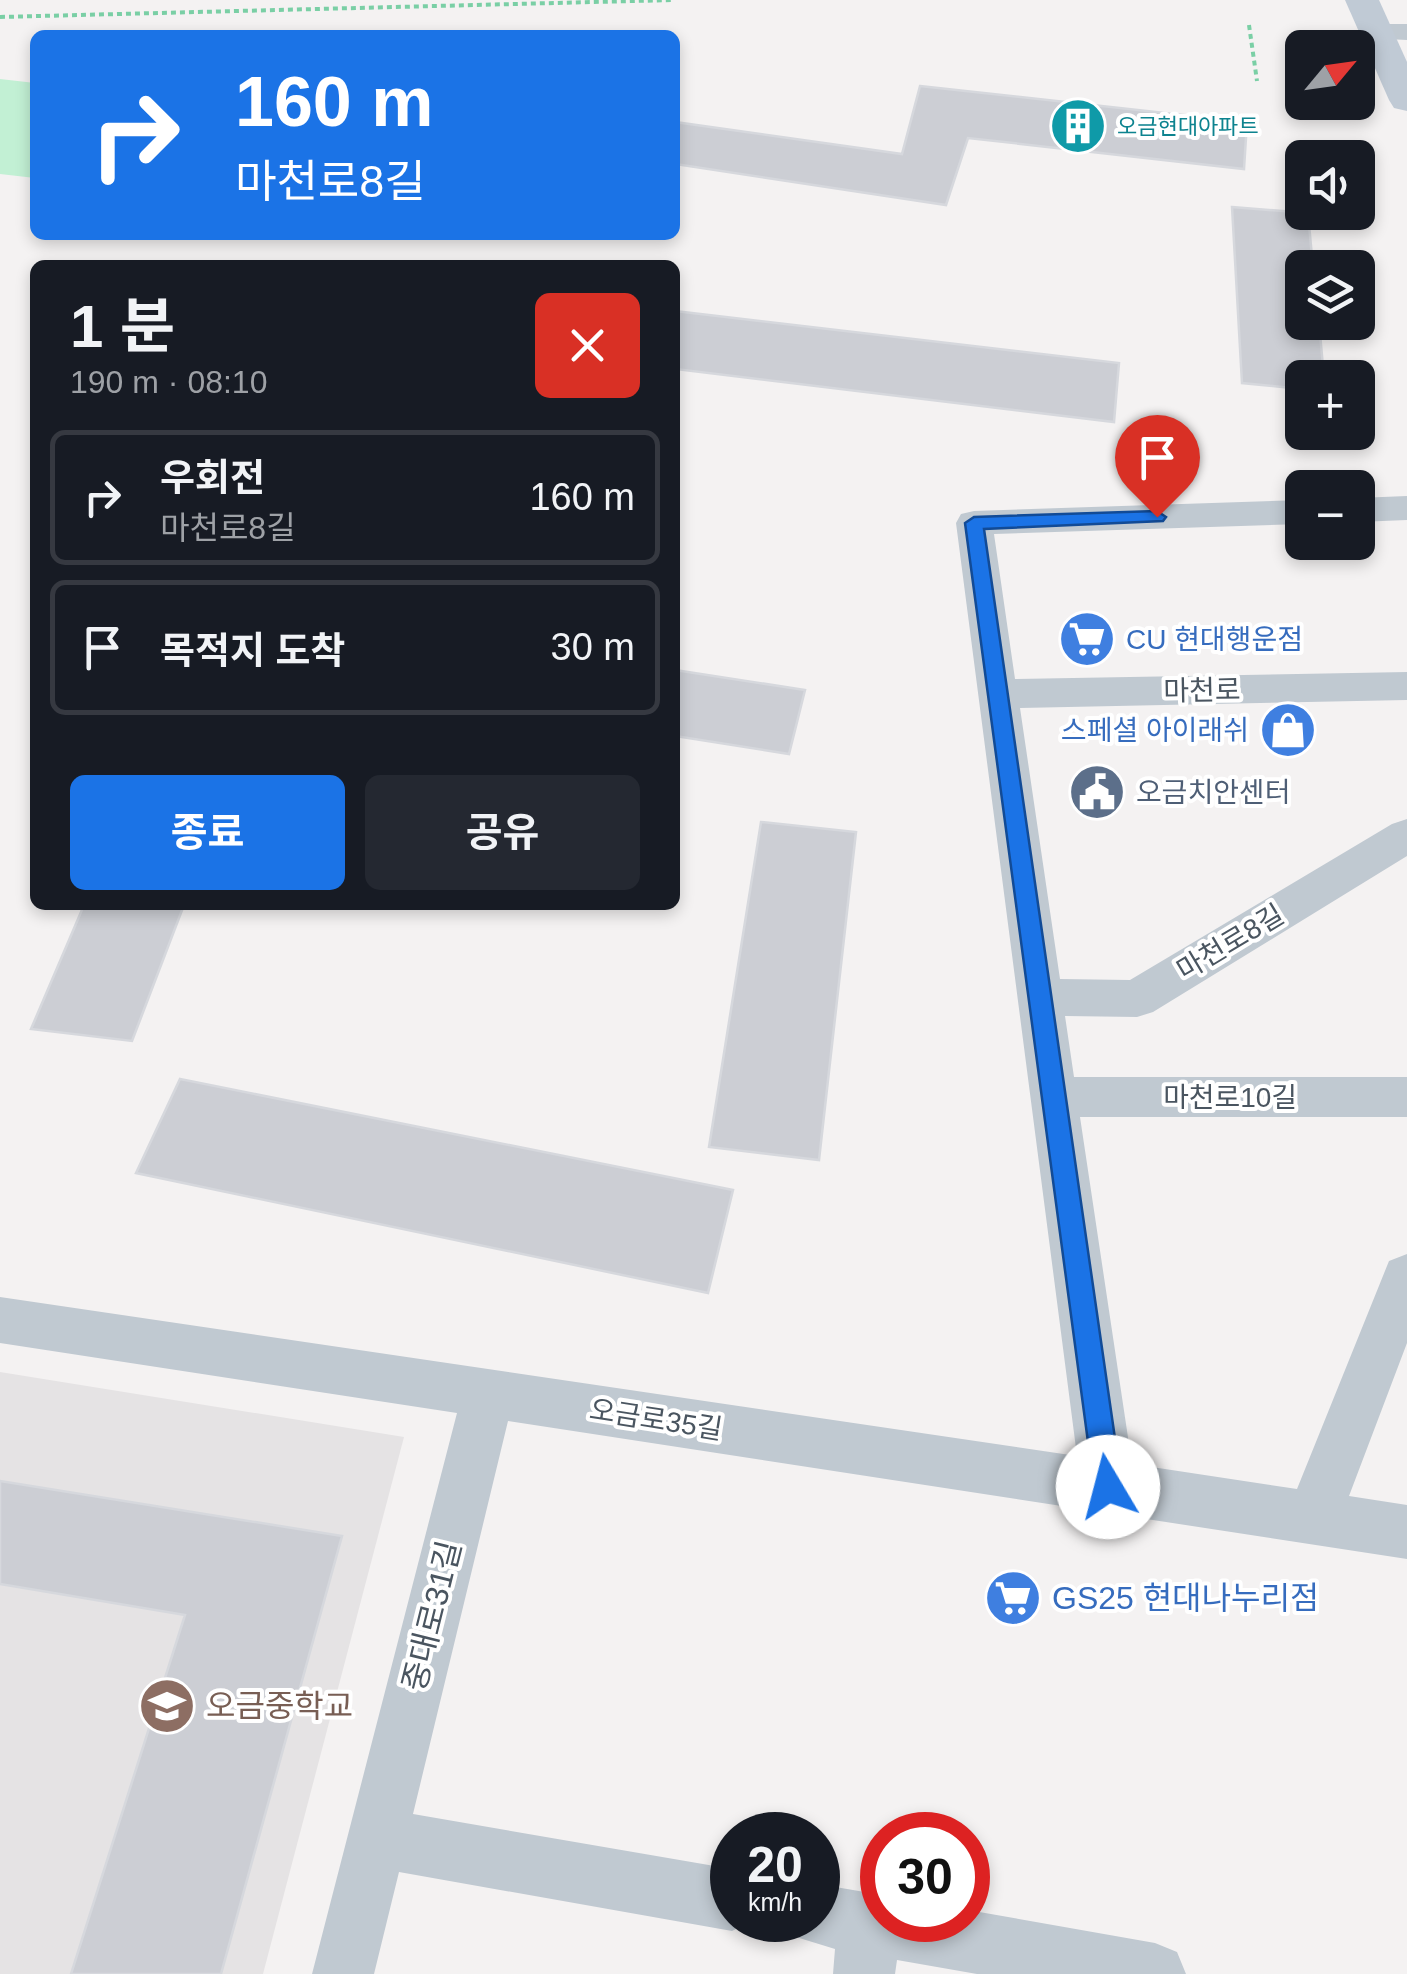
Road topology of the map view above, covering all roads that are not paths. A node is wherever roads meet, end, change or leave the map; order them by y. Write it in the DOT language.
graph roads {
  1 [pos="1362,0"];
  2 [pos="1392,32"];
  3 [pos="1407,100"];
  4 [pos="1407,508"];
  5 [pos="1375,509"];
  6 [pos="1285,513"];
  7 [pos="998,694"];
  8 [pos="1401,697"];
  9 [pos="1407,835"];
  10 [pos="1040,998"];
  11 [pos="1054,1097"];
  12 [pos="1407,1097"];
  13 [pos="1407,1278"];
  14 [pos="0,1320"];
  15 [pos="488,1394"];
  16 [pos="1108,1487"];
  17 [pos="1313,1518"];
  18 [pos="1407,1532"];
  19 [pos="376,1838"];
  20 [pos="710,1896"];
  21 [pos="850,1938"];
  22 [pos="344,1974"];
  23 [pos="1155,1974"];
  1 -- 2 [label="street"];
  2 -- 3 [label="street"];
  4 -- 5 [label="street"];
  6 -- 7 [label="street"];
  7 -- 8 [label="street, 마천로"];
  7 -- 10 [label="street"];
  9 -- 10 [label="street, 마천로8길"];
  10 -- 11 [label="street"];
  11 -- 12 [label="street, 마천로10길"];
  11 -- 16 [label="street"];
  13 -- 17 [label="street"];
  14 -- 15 [label="street, 오금로35길"];
  15 -- 16 [label="street, 오금로35길"];
  15 -- 19 [label="street, 중대로31길"];
  16 -- 17 [label="street, 오금로35길"];
  17 -- 18 [label="street, 오금로35길"];
  19 -- 20 [label="street"];
  19 -- 22 [label="street, 중대로31길"];
  21 -- 23 [label="street"];
}
